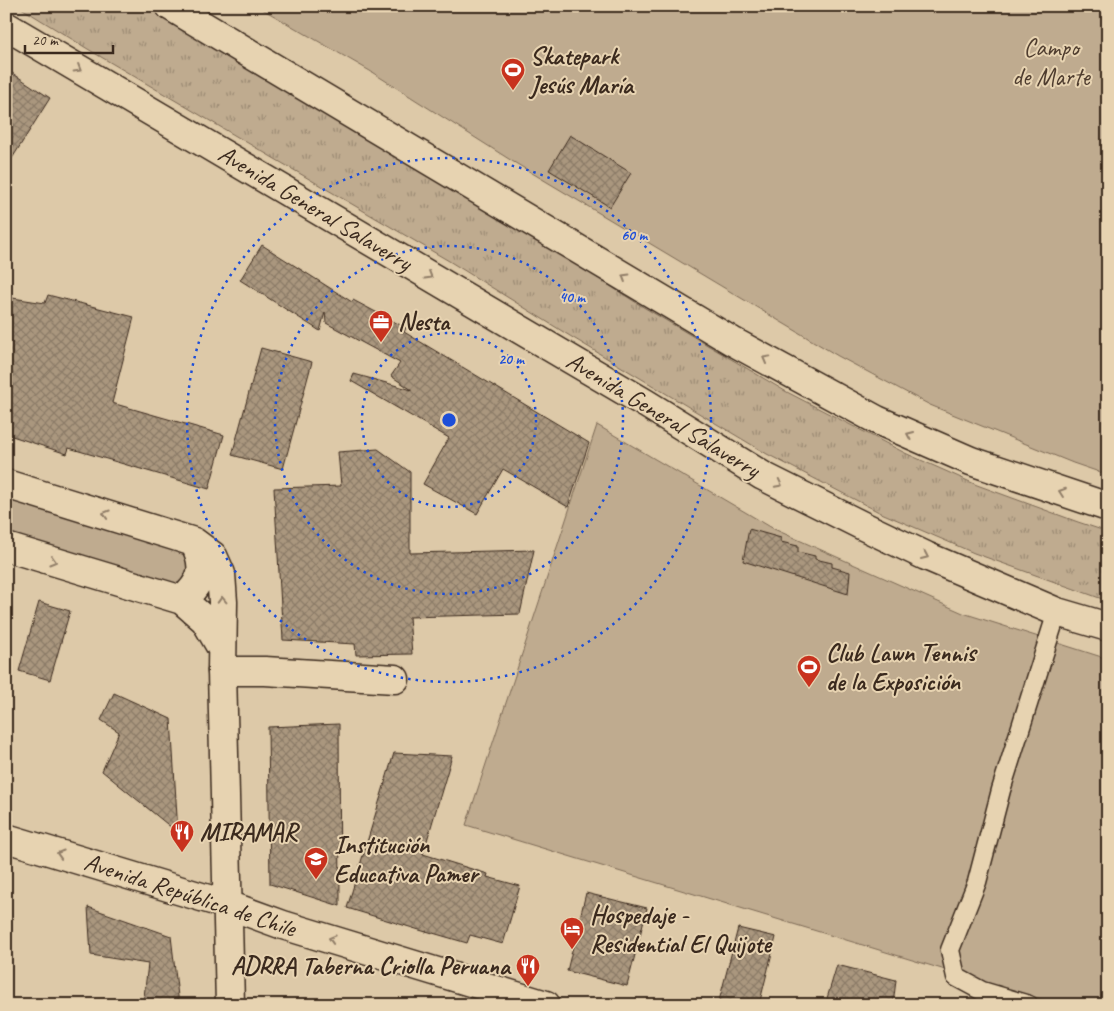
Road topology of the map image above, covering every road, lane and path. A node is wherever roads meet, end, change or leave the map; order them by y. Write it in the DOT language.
graph roads {
  1 [pos="170,6"];
  2 [pos="6,26"];
  3 [pos="6,484"];
  4 [pos="1108,507"];
  5 [pos="194,542"];
  6 [pos="6,547"];
  7 [pos="182,600"];
  8 [pos="1057,612"];
  9 [pos="1108,627"];
  10 [pos="222,660"];
  11 [pos="394,680"];
  12 [pos="6,838"];
  13 [pos="228,905"];
  14 [pos="230,1005"];
  15 [pos="546,1005"];
  16 [pos="1029,1005"];
  4 -- 1 [label="main road, one-way"];
  2 -- 8 [label="main road, Avenida General Salaverry, one-way"];
  5 -- 3 [label="main road, one-way"];
  5 -- 7 [label="main road"];
  10 -- 5 [label="main road, one-way"];
  6 -- 7 [label="main road, one-way"];
  7 -- 10 [label="main road"];
  8 -- 9 [label="main road, Avenida General Salaverry"];
  8 -- 16 [label="lane"];
  10 -- 11 [label="main road"];
  10 -- 13 [label="main road"];
  13 -- 12 [label="main road, Avenida República de Chile, one-way"];
  13 -- 14 [label="main road"];
  15 -- 13 [label="main road, Avenida República de Chile, one-way"];
}
